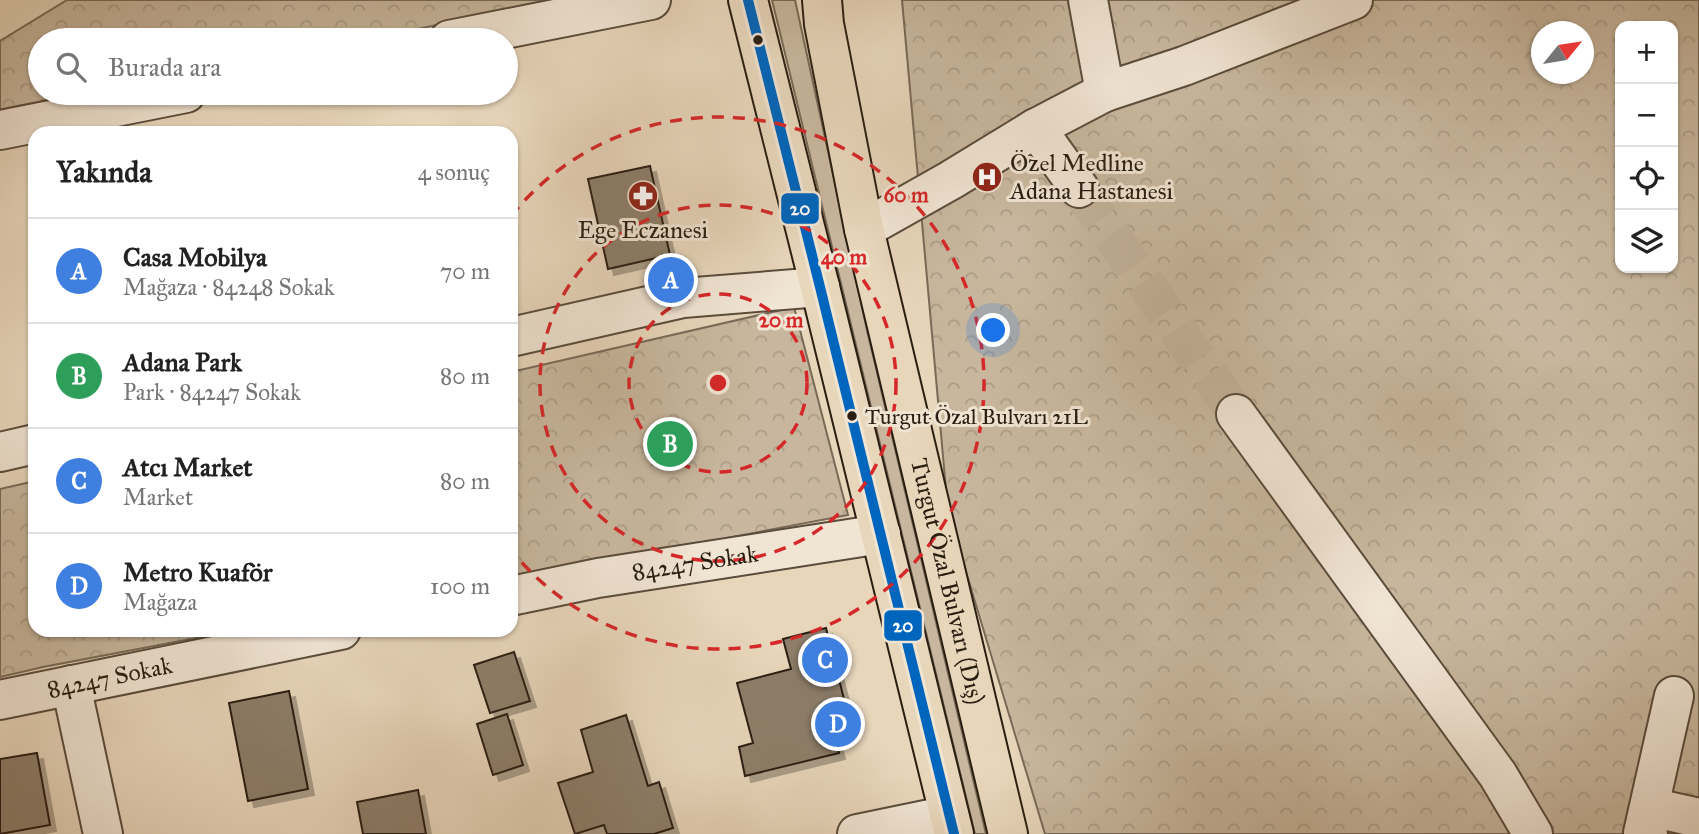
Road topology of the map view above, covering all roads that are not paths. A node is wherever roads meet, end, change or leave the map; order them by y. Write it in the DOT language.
graph roads {
  1 [pos="651,0"];
  2 [pos="748,0"];
  3 [pos="822,0"];
  4 [pos="1087,0"];
  5 [pos="1353,0"];
  6 [pos="510,28"];
  7 [pos="1105,92"];
  8 [pos="126,105"];
  9 [pos="1036,128"];
  10 [pos="0,130"];
  11 [pos="1079,188"];
  12 [pos="864,229"];
  13 [pos="820,288"];
  14 [pos="518,335"];
  15 [pos="1236,414"];
  16 [pos="28,446"];
  17 [pos="0,452"];
  18 [pos="881,534"];
  19 [pos="518,595"];
  20 [pos="307,637"];
  21 [pos="71,685"];
  22 [pos="1674,696"];
  23 [pos="0,700"];
  24 [pos="1498,775"];
  25 [pos="1699,818"];
  26 [pos="1649,821"];
  27 [pos="952,824"];
  28 [pos="103,834"];
  29 [pos="857,834"];
  30 [pos="1008,834"];
  31 [pos="1533,834"];
  32 [pos="1558,834"];
  1 -- 6 [label="street"];
  2 -- 13 [label="main road"];
  3 -- 12 [label="main road, Turgut Özal Bulvarı (Dış)"];
  4 -- 7 [label="street"];
  5 -- 7 [label="street"];
  7 -- 9 [label="street"];
  8 -- 10 [label="street"];
  9 -- 11 [label="street"];
  9 -- 12 [label="street"];
  12 -- 30 [label="main road, Turgut Özal Bulvarı (Dış)"];
  13 -- 14 [label="street"];
  13 -- 18 [label="main road"];
  15 -- 24 [label="street"];
  16 -- 17 [label="street"];
  18 -- 19 [label="street, 84247 Sokak"];
  18 -- 27 [label="main road"];
  20 -- 21 [label="street, 84247 Sokak"];
  21 -- 23 [label="street, 84247 Sokak"];
  21 -- 28 [label="street"];
  22 -- 26 [label="street"];
  24 -- 31 [label="street"];
  24 -- 32 [label="street"];
  25 -- 26 [label="street"];
  27 -- 29 [label="street"];
}
